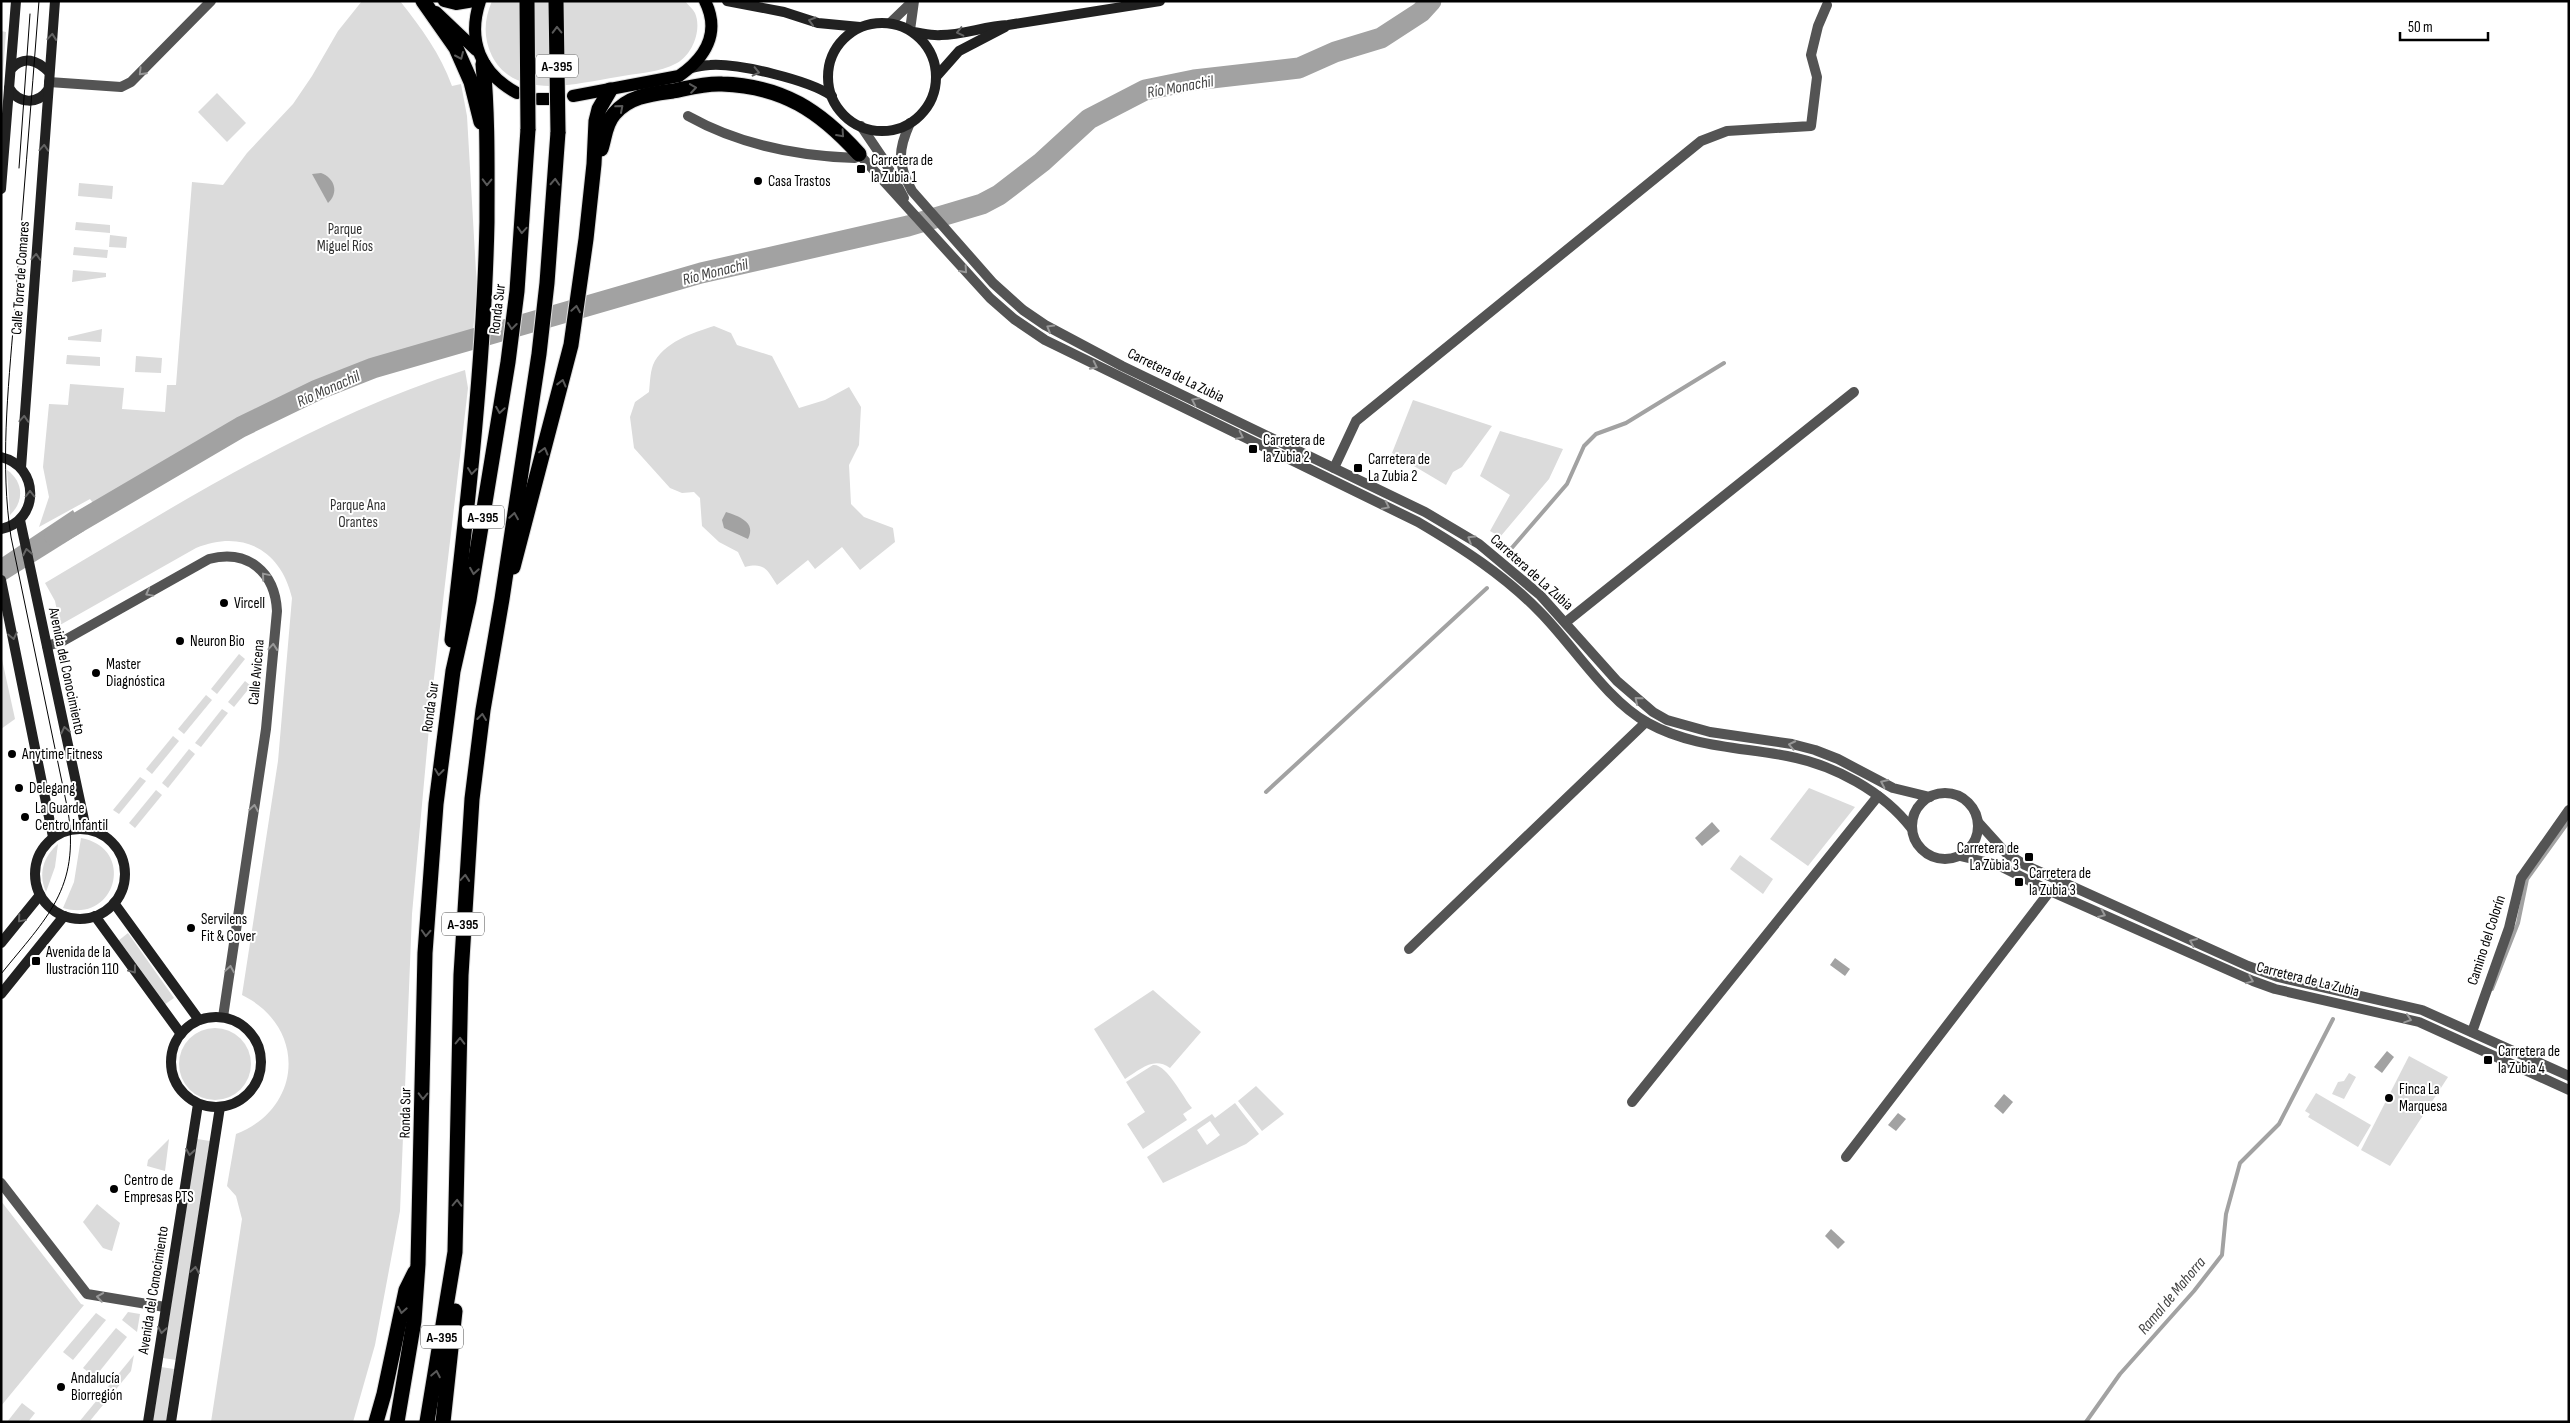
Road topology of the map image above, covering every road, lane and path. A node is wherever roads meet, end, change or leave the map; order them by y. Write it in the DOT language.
graph roads {
  1 [pos="16,1"];
  2 [pos="55,1"];
  3 [pos="211,1"];
  4 [pos="424,1"];
  5 [pos="444,1"];
  6 [pos="474,1"];
  7 [pos="480,1"];
  8 [pos="527,1"];
  9 [pos="556,1"];
  10 [pos="705,1"];
  11 [pos="727,1"];
  12 [pos="913,1"];
  13 [pos="1160,1"];
  14 [pos="1827,5"];
  15 [pos="890,23"];
  16 [pos="1008,25"];
  17 [pos="860,27"];
  18 [pos="911,31"];
  19 [pos="476,50"];
  20 [pos="483,64"];
  21 [pos="691,68"];
  22 [pos="11,69"];
  23 [pos="936,77"];
  24 [pos="49,81"];
  25 [pos="9,88"];
  26 [pos="610,90"];
  27 [pos="517,93"];
  28 [pos="572,96"];
  29 [pos="832,96"];
  30 [pos="688,116"];
  31 [pos="910,123"];
  32 [pos="861,126"];
  33 [pos="859,154"];
  34 [pos="488,160"];
  35 [pos="594,164"];
  36 [pos="1,189"];
  37 [pos="910,207"];
  38 [pos="1854,392"];
  39 [pos="1,458"];
  40 [pos="21,468"];
  41 [pos="1334,468"];
  42 [pos="20,520"];
  43 [pos="1,529"];
  44 [pos="2,584"];
  45 [pos="502,599"];
  46 [pos="1566,622"];
  47 [pos="47,646"];
  48 [pos="453,671"];
  49 [pos="1646,722"];
  50 [pos="1878,796"];
  51 [pos="1930,797"];
  52 [pos="2569,810"];
  53 [pos="1978,822"];
  54 [pos="86,829"];
  55 [pos="1912,829"];
  56 [pos="53,837"];
  57 [pos="1960,856"];
  58 [pos="2050,891"];
  59 [pos="40,896"];
  60 [pos="114,903"];
  61 [pos="64,916"];
  62 [pos="95,916"];
  63 [pos="1,943"];
  64 [pos="1410,949"];
  65 [pos="1,994"];
  66 [pos="223,1017"];
  67 [pos="199,1020"];
  68 [pos="2472,1032"];
  69 [pos="181,1034"];
  70 [pos="2569,1076"];
  71 [pos="2569,1090"];
  72 [pos="1632,1102"];
  73 [pos="198,1104"];
  74 [pos="220,1107"];
  75 [pos="1846,1157"];
  76 [pos="1,1183"];
  77 [pos="455,1252"];
  78 [pos="418,1264"];
  79 [pos="166,1307"];
  80 [pos="148,1422"];
  81 [pos="171,1422"];
  82 [pos="376,1422"];
  83 [pos="397,1422"];
  84 [pos="427,1422"];
  85 [pos="443,1422"];
  1 -- 22 [label="main road"];
  24 -- 2 [label="main road, Calle Torre de Comares, one-way"];
  3 -- 24 [label="street, one-way"];
  4 -- 19 [label="main road"];
  4 -- 34 [label="highway, one-way"];
  5 -- 6 [label="main road"];
  7 -- 19 [label="main road"];
  8 -- 48 [label="highway, Ronda Sur / A-395, one-way, bridge"];
  45 -- 9 [label="highway, A-395, one-way, bridge"];
  10 -- 21 [label="main road"];
  17 -- 11 [label="main road, one-way"];
  12 -- 15 [label="street"];
  12 -- 18 [label="street"];
  13 -- 16 [label="main road"];
  14 -- 41 [label="street"];
  15 -- 17 [label="main road"];
  15 -- 18 [label="main road"];
  16 -- 18 [label="main road, one-way"];
  16 -- 23 [label="main road"];
  17 -- 29 [label="main road"];
  18 -- 23 [label="main road"];
  19 -- 20 [label="main road"];
  20 -- 27 [label="main road"];
  20 -- 34 [label="highway"];
  21 -- 26 [label="main road"];
  21 -- 29 [label="main road, one-way"];
  22 -- 24 [label="main road"];
  22 -- 25 [label="main road"];
  23 -- 31 [label="main road"];
  24 -- 25 [label="main road"];
  40 -- 24 [label="main road, Calle Torre de Comares, one-way"];
  25 -- 36 [label="main road"];
  26 -- 28 [label="main road"];
  26 -- 35 [label="highway"];
  29 -- 32 [label="main road"];
  30 -- 33 [label="street"];
  31 -- 32 [label="main road"];
  41 -- 31 [label="street, Carretera de La Zubia, one-way"];
  32 -- 37 [label="street, Carretera de La Zubia"];
  35 -- 33 [label="highway, one-way"];
  33 -- 37 [label="street, Carretera de La Zubia"];
  34 -- 48 [label="highway, one-way"];
  45 -- 35 [label="highway, one-way"];
  37 -- 49 [label="street, Carretera de La Zubia, one-way"];
  38 -- 46 [label="street"];
  39 -- 40 [label="main road"];
  42 -- 40 [label="main road, one-way"];
  46 -- 41 [label="street, Carretera de La Zubia, one-way"];
  42 -- 43 [label="main road"];
  47 -- 42 [label="main road, Avenida del Conocimiento, one-way"];
  44 -- 56 [label="main road, one-way"];
  77 -- 45 [label="highway, A-395, one-way"];
  51 -- 46 [label="street, Carretera de La Zubia, one-way"];
  54 -- 47 [label="main road, Avenida del Conocimiento, one-way"];
  66 -- 47 [label="street, Calle Avicena, one-way"];
  48 -- 78 [label="highway, Ronda Sur / A-395, one-way"];
  49 -- 50 [label="street, Carretera de La Zubia"];
  49 -- 64 [label="street"];
  50 -- 55 [label="street, Carretera de La Zubia"];
  50 -- 72 [label="street"];
  51 -- 53 [label="street"];
  51 -- 55 [label="street"];
  52 -- 68 [label="street, Camino del Colorín"];
  53 -- 57 [label="street"];
  68 -- 53 [label="street, Carretera de La Zubia, one-way"];
  54 -- 56 [label="main road"];
  54 -- 60 [label="main road"];
  55 -- 57 [label="street"];
  56 -- 59 [label="main road"];
  57 -- 58 [label="street, Carretera de La Zubia"];
  58 -- 71 [label="street, Carretera de La Zubia, one-way"];
  58 -- 75 [label="street"];
  59 -- 61 [label="main road"];
  59 -- 63 [label="main road, one-way"];
  60 -- 62 [label="main road"];
  60 -- 67 [label="main road"];
  61 -- 62 [label="main road"];
  61 -- 65 [label="main road"];
  62 -- 69 [label="main road, one-way"];
  66 -- 67 [label="main road"];
  66 -- 74 [label="main road"];
  67 -- 69 [label="main road"];
  68 -- 70 [label="street, Carretera de La Zubia"];
  69 -- 73 [label="main road"];
  73 -- 74 [label="main road"];
  73 -- 79 [label="main road, Avenida del Conocimiento, one-way"];
  81 -- 74 [label="main road, one-way"];
  79 -- 76 [label="street, one-way"];
  84 -- 77 [label="highway, A-395, one-way"];
  77 -- 85 [label="highway"];
  78 -- 82 [label="highway, one-way"];
  78 -- 83 [label="highway, Ronda Sur / A-395"];
  79 -- 80 [label="main road, Avenida del Conocimiento, one-way"];
}
